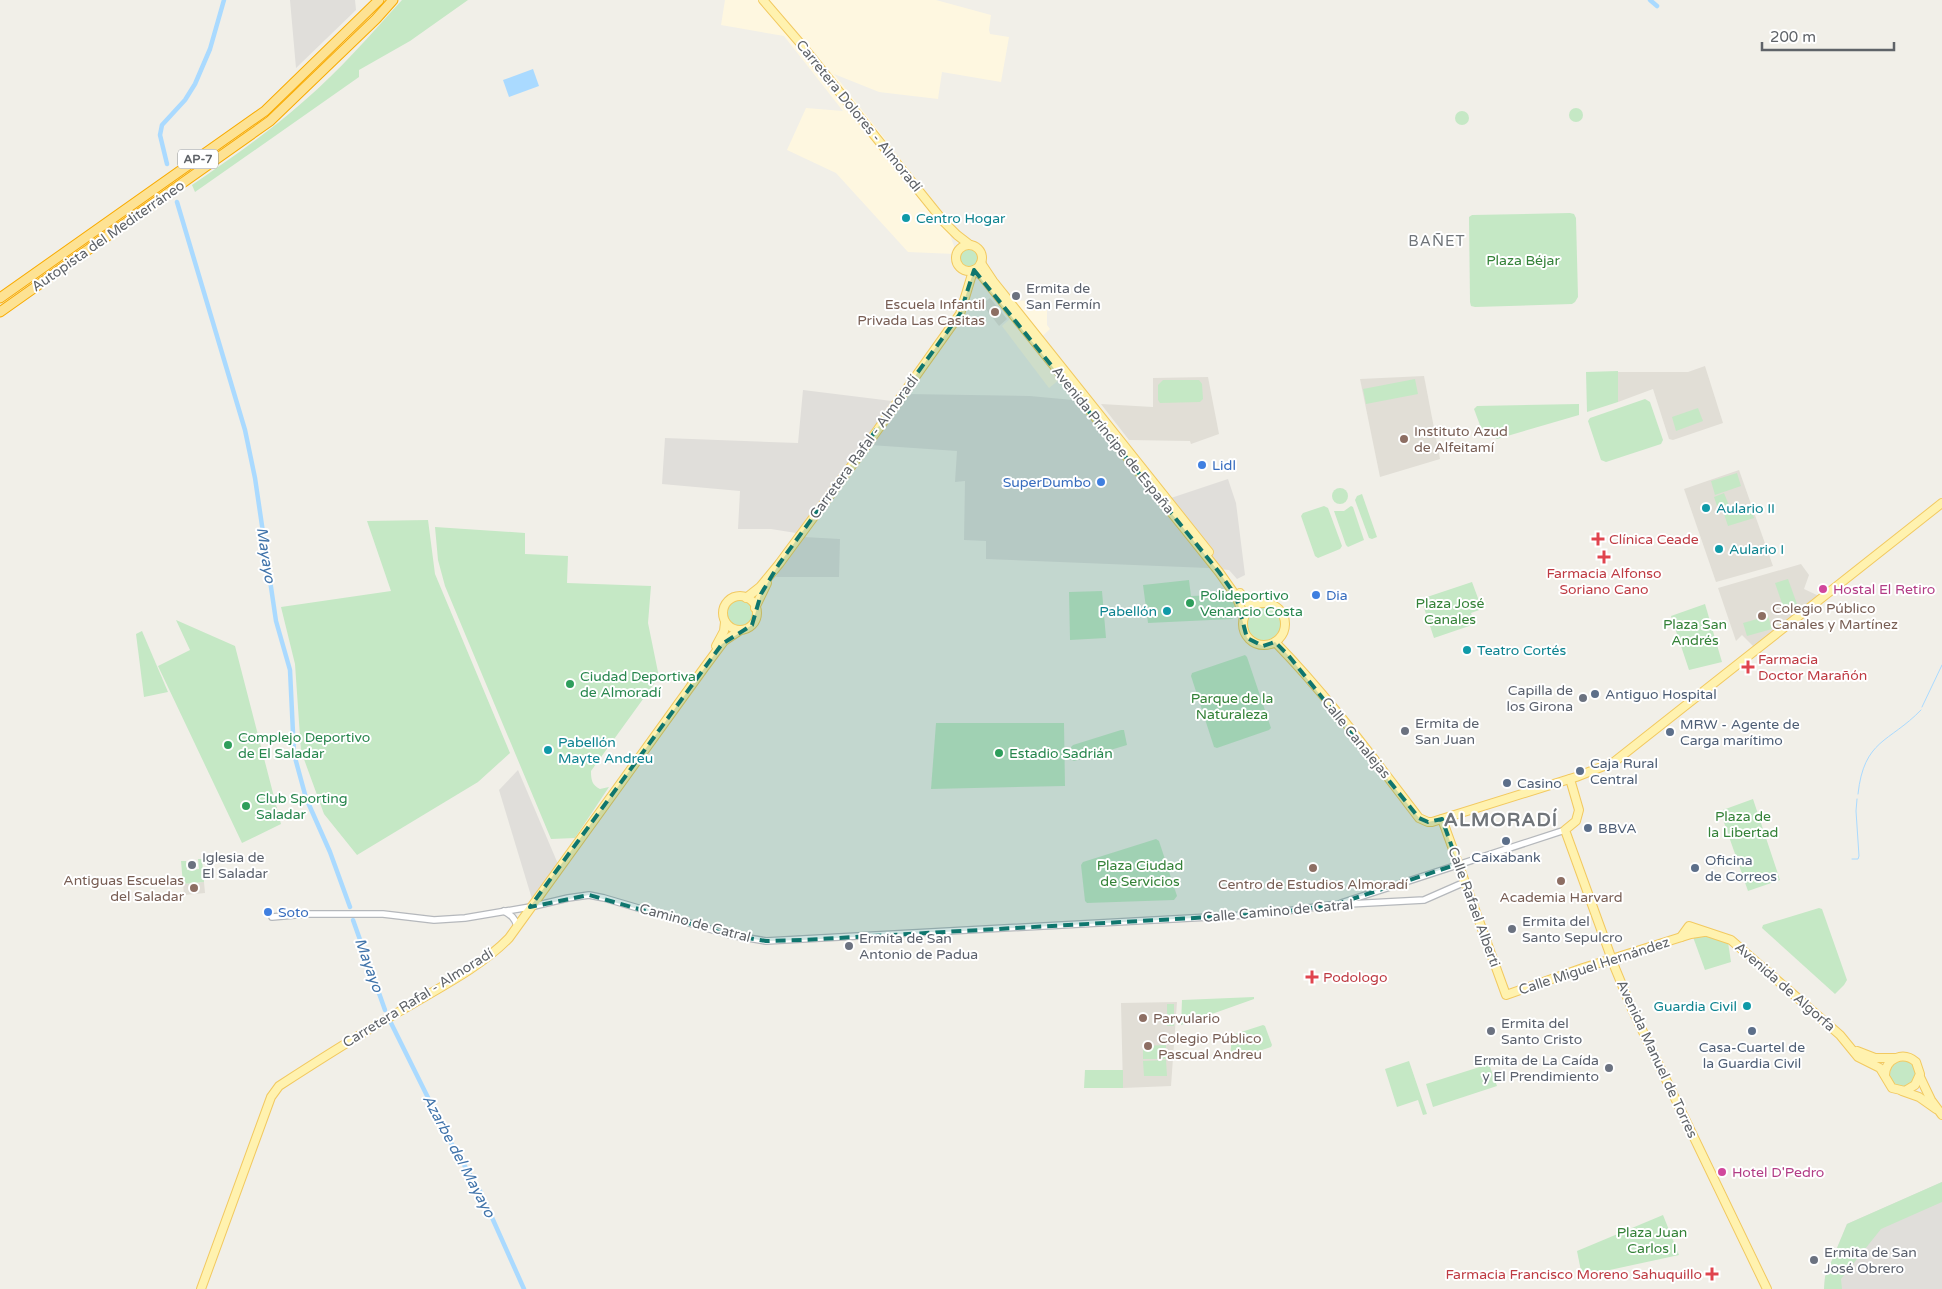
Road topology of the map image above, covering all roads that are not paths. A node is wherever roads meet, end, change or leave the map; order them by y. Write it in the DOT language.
graph roads {
  1 [pos="379,0"];
  2 [pos="393,0"];
  3 [pos="763,0"];
  4 [pos="767,0"];
  5 [pos="773,10"];
  6 [pos="944,222"];
  7 [pos="970,245"];
  8 [pos="958,251"];
  9 [pos="981,263"];
  10 [pos="963,270"];
  11 [pos="973,270"];
  12 [pos="0,298"];
  13 [pos="0,312"];
  14 [pos="949,329"];
  15 [pos="1942,503"];
  16 [pos="779,564"];
  17 [pos="746,598"];
  18 [pos="1251,607"];
  19 [pos="755,608"];
  20 [pos="1244,616"];
  21 [pos="725,622"];
  22 [pos="739,631"];
  23 [pos="1277,640"];
  24 [pos="704,668"];
  25 [pos="1570,779"];
  26 [pos="1442,820"];
  27 [pos="1565,830"];
  28 [pos="1458,864"];
  29 [pos="1465,882"];
  30 [pos="1334,905"];
  31 [pos="530,907"];
  32 [pos="504,911"];
  33 [pos="272,917"];
  34 [pos="1087,924"];
  35 [pos="517,926"];
  36 [pos="1689,926"];
  37 [pos="1704,932"];
  38 [pos="1681,937"];
  39 [pos="1612,959"];
  40 [pos="1506,995"];
  41 [pos="1849,1046"];
  42 [pos="1894,1058"];
  43 [pos="1885,1074"];
  44 [pos="1920,1077"];
  45 [pos="1902,1091"];
  46 [pos="1941,1114"];
  47 [pos="201,1289"];
  48 [pos="1767,1289"];
  1 -- 12 [label="highway, Autopista del Mediterráneo / AP-7"];
  2 -- 13 [label="highway, Autopista del Mediterráneo / AP-7"];
  3 -- 5 [label="main road, Carretera Dolores - Almoradí"];
  4 -- 5 [label="main road, Carretera Dolores - Almoradí"];
  5 -- 6 [label="main road, Carretera Dolores - Almoradí"];
  6 -- 7 [label="main road"];
  6 -- 8 [label="main road"];
  7 -- 8 [label="main road"];
  7 -- 9 [label="main road"];
  8 -- 10 [label="main road"];
  9 -- 11 [label="main road"];
  9 -- 18 [label="main road, Avenida Príncipe de España"];
  10 -- 11 [label="main road"];
  10 -- 14 [label="main road, Carretera Rafal - Almoradí"];
  11 -- 14 [label="main road, Carretera Rafal - Almoradí"];
  11 -- 20 [label="main road, Avenida Príncipe de España"];
  14 -- 16 [label="main road, Carretera Rafal - Almoradí"];
  15 -- 25 [label="main road"];
  16 -- 17 [label="main road, Carretera Rafal - Almoradí"];
  16 -- 19 [label="main road, Carretera Rafal - Almoradí"];
  17 -- 19 [label="main road"];
  17 -- 21 [label="main road"];
  18 -- 20 [label="main road"];
  18 -- 23 [label="main road"];
  19 -- 22 [label="main road"];
  20 -- 23 [label="main road"];
  21 -- 22 [label="main road"];
  21 -- 24 [label="main road, Carretera Rafal - Almoradí"];
  22 -- 24 [label="main road, Carretera Rafal - Almoradí"];
  23 -- 26 [label="main road, Calle Canalejas"];
  24 -- 31 [label="main road, Carretera Rafal - Almoradí"];
  25 -- 26 [label="main road"];
  25 -- 27 [label="main road"];
  26 -- 28 [label="main road, Calle Rafael Alberti"];
  27 -- 28 [label="street"];
  27 -- 39 [label="main road, Avenida Manuel de Torres"];
  28 -- 29 [label="main road, Calle Rafael Alberti"];
  28 -- 30 [label="street"];
  29 -- 30 [label="street, Calle Camino de Catral"];
  29 -- 40 [label="main road, Calle Rafael Alberti"];
  30 -- 34 [label="street, Calle Camino de Catral"];
  31 -- 32 [label="street, Camino de Catral"];
  31 -- 34 [label="street, Camino de Catral"];
  31 -- 35 [label="main road, Carretera Rafal - Almoradí"];
  32 -- 33 [label="street, Camino de Catral"];
  32 -- 35 [label="street"];
  35 -- 47 [label="main road, Carretera Rafal - Almoradí"];
  36 -- 37 [label="main road, Avenida de Algorfa"];
  36 -- 38 [label="main road, Calle Miguel Hernández"];
  37 -- 38 [label="main road, Calle Miguel Hernández"];
  37 -- 41 [label="main road, Avenida de Algorfa"];
  38 -- 39 [label="main road, Calle Miguel Hernández"];
  39 -- 40 [label="main road, Calle Miguel Hernández"];
  39 -- 48 [label="main road, Avenida Manuel de Torres"];
  41 -- 42 [label="main road, Avenida de Algorfa"];
  41 -- 43 [label="main road, Avenida de Algorfa"];
  42 -- 43 [label="main road"];
  42 -- 44 [label="main road"];
  43 -- 45 [label="main road"];
  44 -- 45 [label="main road"];
  44 -- 46 [label="main road"];
  45 -- 46 [label="main road"];
}
